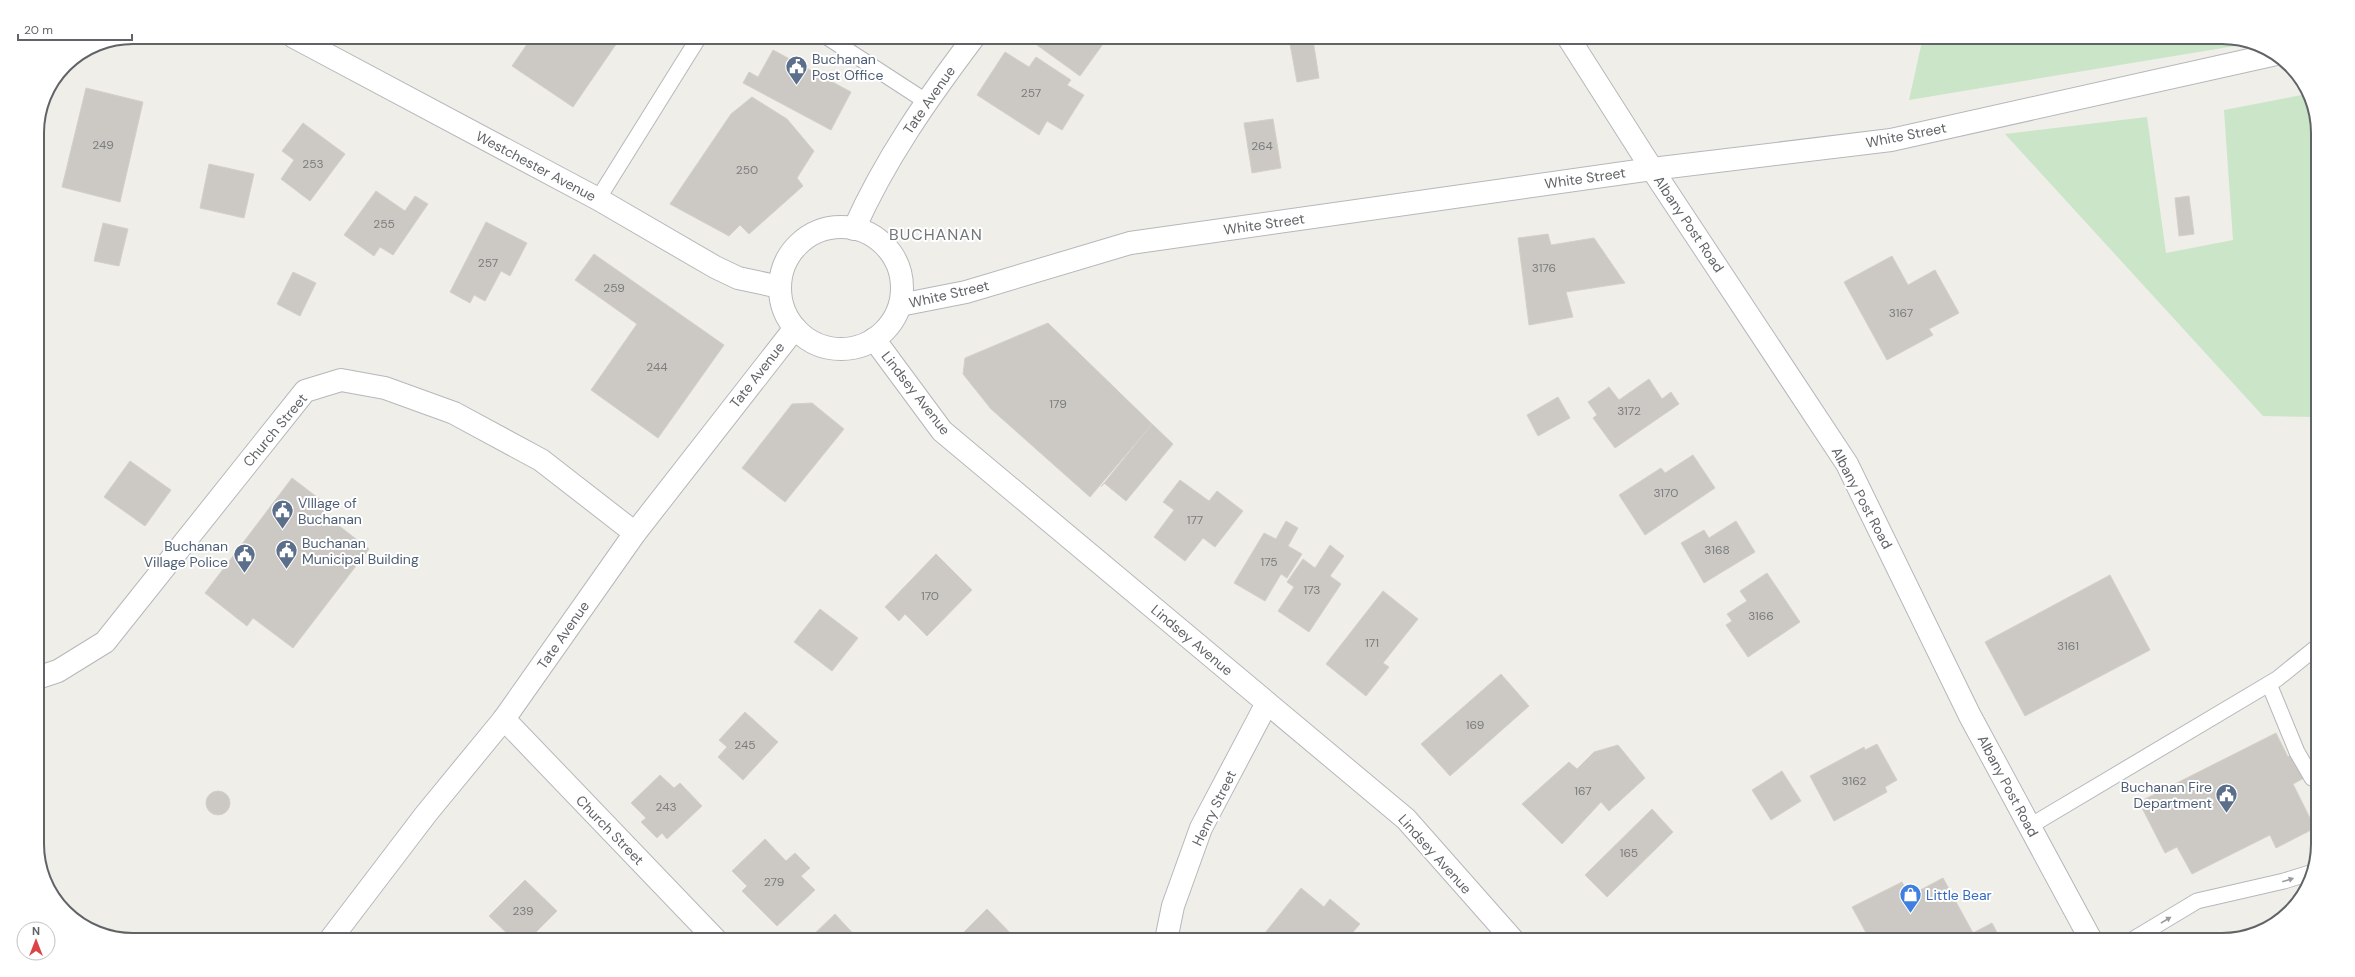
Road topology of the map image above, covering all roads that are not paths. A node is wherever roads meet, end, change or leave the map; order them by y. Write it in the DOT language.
graph roads {
  1 [pos="307,44"];
  2 [pos="695,44"];
  3 [pos="838,44"];
  4 [pos="969,44"];
  5 [pos="1572,44"];
  6 [pos="2266,56"];
  7 [pos="927,102"];
  8 [pos="1652,169"];
  9 [pos="598,199"];
  10 [pos="854,229"];
  11 [pos="780,287"];
  12 [pos="900,305"];
  13 [pos="794,328"];
  14 [pos="874,339"];
  15 [pos="634,533"];
  16 [pos="2311,651"];
  17 [pos="44,676"];
  18 [pos="2269,684"];
  19 [pos="1267,703"];
  20 [pos="504,720"];
  21 [pos="2311,776"];
  22 [pos="2030,826"];
  23 [pos="2306,874"];
  24 [pos="335,933"];
  25 [pos="709,933"];
  26 [pos="1167,933"];
  27 [pos="1507,933"];
  28 [pos="2087,933"];
  29 [pos="2143,933"];
  1 -- 9 [label="street, Westchester Avenue"];
  2 -- 9 [label="lane"];
  3 -- 7 [label="lane"];
  4 -- 7 [label="street, Tate Avenue"];
  5 -- 8 [label="street, Albany Post Road"];
  6 -- 8 [label="street, White Street"];
  7 -- 10 [label="street, Tate Avenue"];
  8 -- 12 [label="street, White Street"];
  8 -- 22 [label="street, Albany Post Road"];
  9 -- 11 [label="street, Westchester Avenue"];
  10 -- 11 [label="street"];
  10 -- 12 [label="street"];
  11 -- 13 [label="street"];
  12 -- 14 [label="street"];
  13 -- 14 [label="street"];
  13 -- 15 [label="street, Tate Avenue"];
  14 -- 19 [label="street, Lindsey Avenue"];
  15 -- 17 [label="street, Church Street"];
  15 -- 20 [label="street, Tate Avenue"];
  16 -- 18 [label="lane"];
  18 -- 21 [label="lane"];
  18 -- 22 [label="lane"];
  19 -- 26 [label="street, Henry Street"];
  19 -- 27 [label="street, Lindsey Avenue"];
  20 -- 24 [label="street, Tate Avenue"];
  20 -- 25 [label="street, Church Street"];
  22 -- 28 [label="street, Albany Post Road"];
  29 -- 23 [label="lane, one-way"];
}
